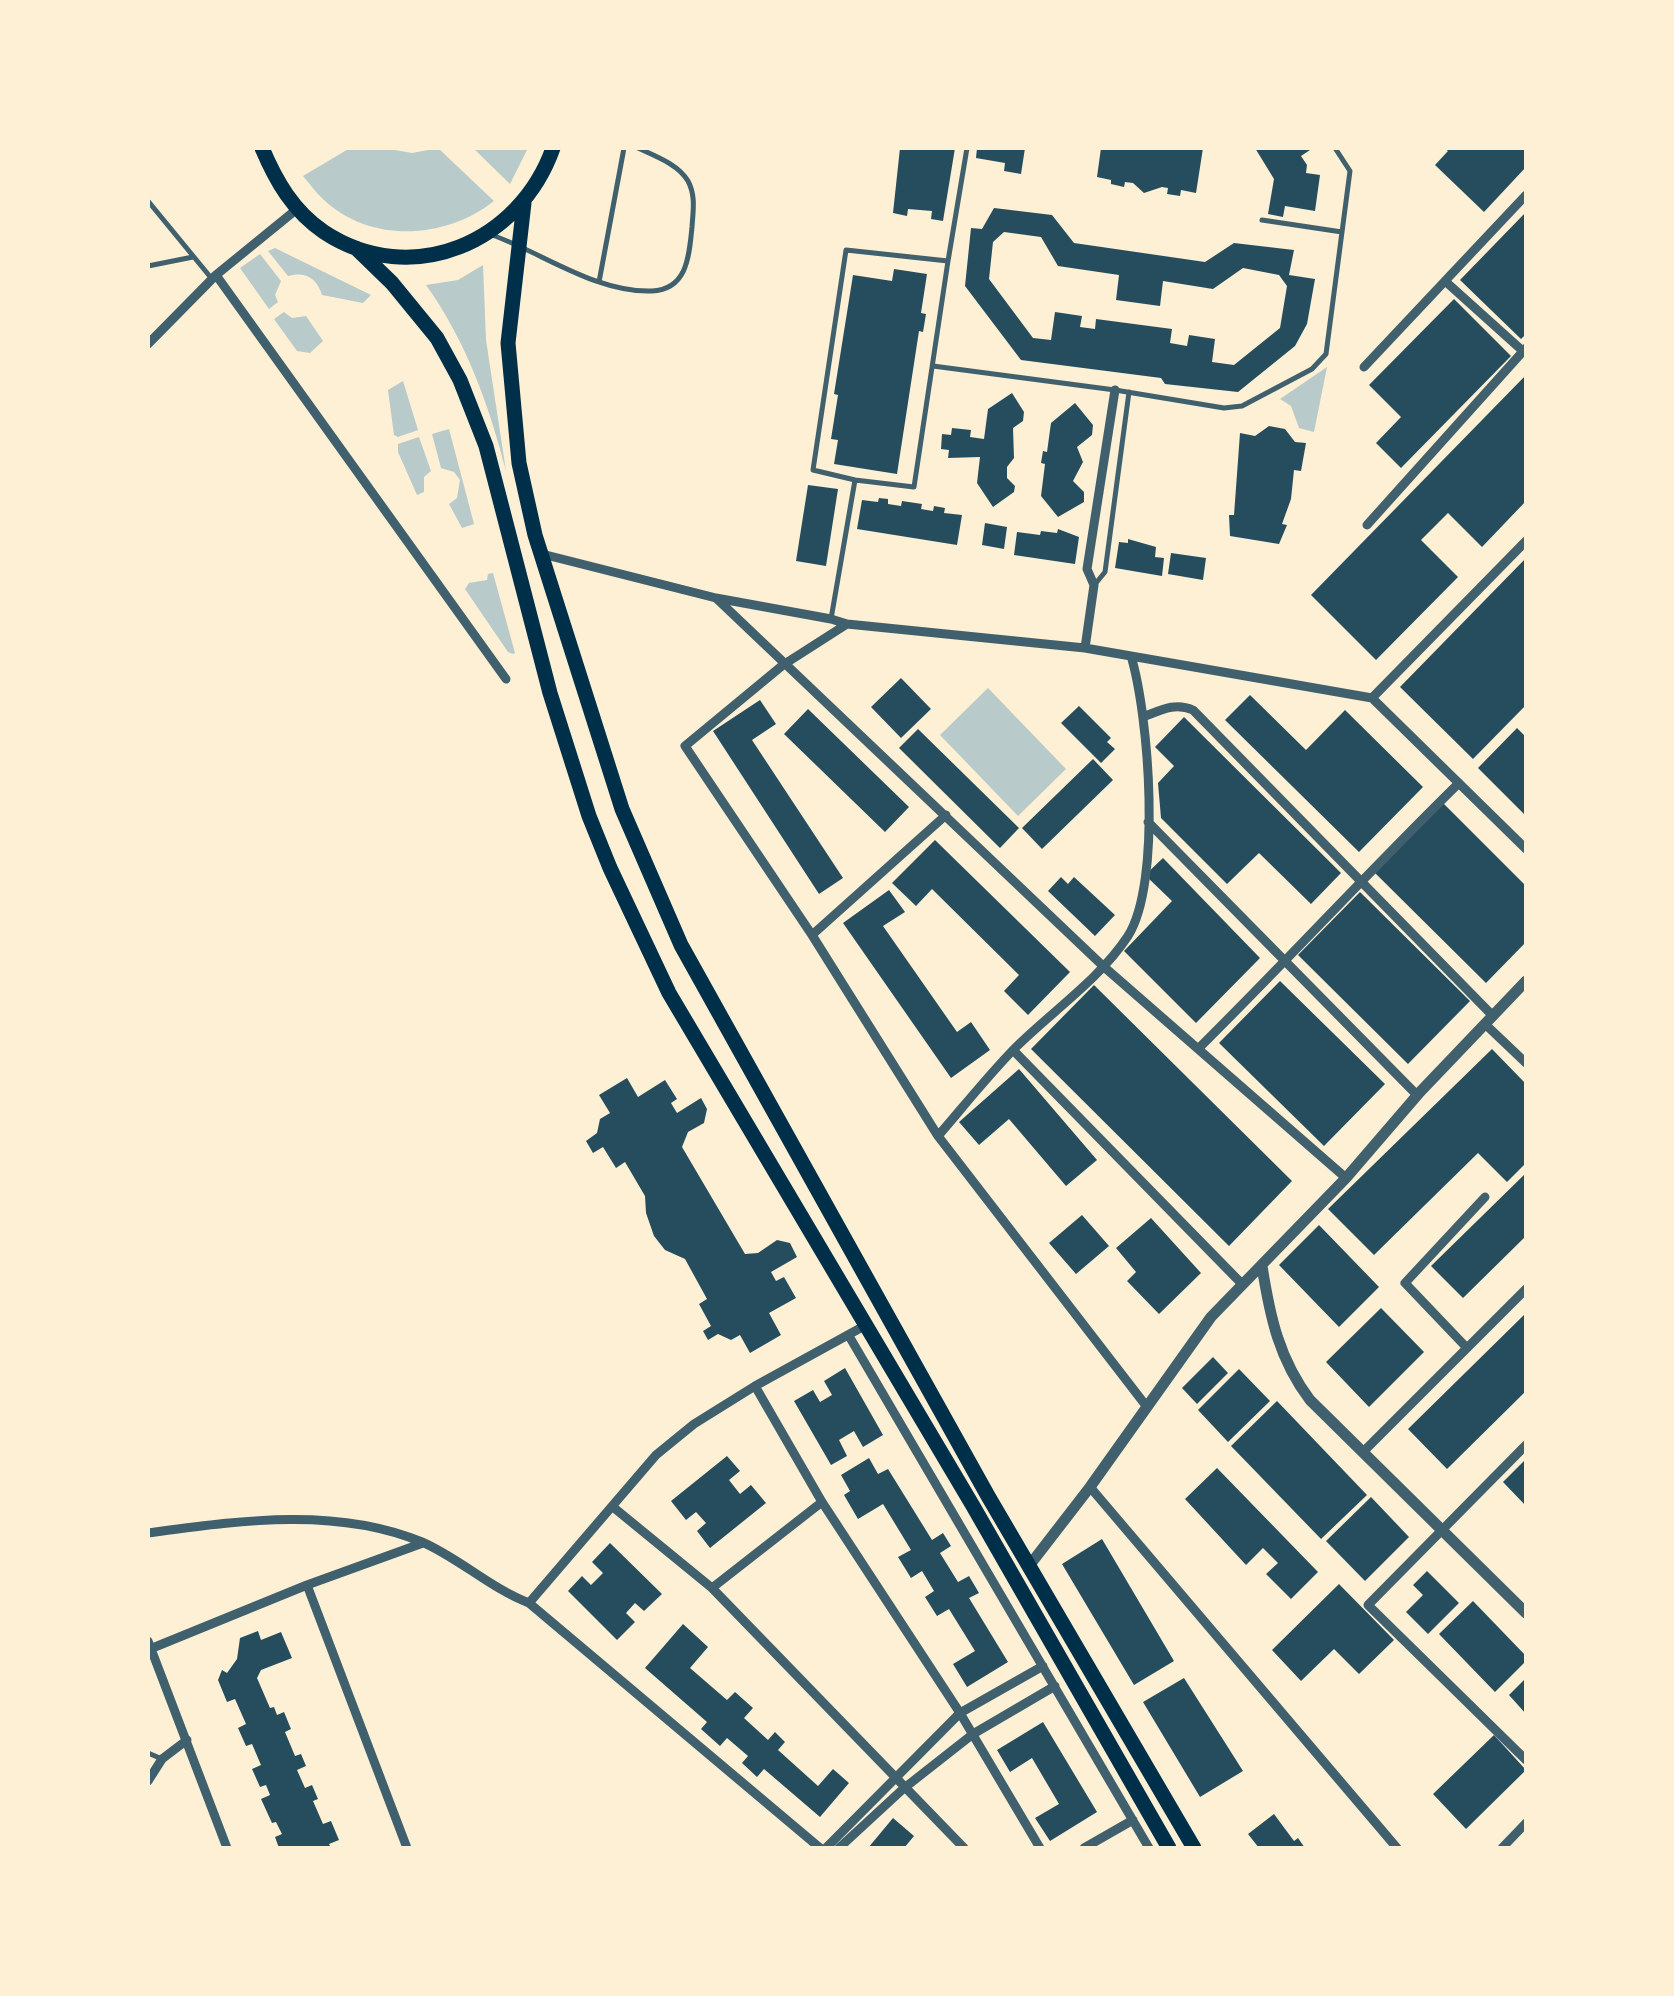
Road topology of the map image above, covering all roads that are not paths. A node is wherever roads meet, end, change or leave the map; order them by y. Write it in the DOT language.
graph roads {
  1 [pos="262,148"];
  2 [pos="552,148"];
  3 [pos="624,148"];
  4 [pos="638,148"];
  5 [pos="967,148"];
  6 [pos="1335,148"];
  7 [pos="1526,195"];
  8 [pos="148,202"];
  9 [pos="524,203"];
  10 [pos="297,209"];
  11 [pos="1262,220"];
  12 [pos="1342,232"];
  13 [pos="490,234"];
  14 [pos="517,244"];
  15 [pos="356,248"];
  16 [pos="194,257"];
  17 [pos="948,261"];
  18 [pos="148,266"];
  19 [pos="214,277"];
  20 [pos="1445,281"];
  21 [pos="598,282"];
  22 [pos="148,344"];
  23 [pos="1525,352"];
  24 [pos="933,366"];
  25 [pos="1364,368"];
  26 [pos="1115,390"];
  27 [pos="1129,392"];
  28 [pos="854,480"];
  29 [pos="1367,525"];
  30 [pos="1526,541"];
  31 [pos="542,554"];
  32 [pos="1094,586"];
  33 [pos="716,598"];
  34 [pos="831,618"];
  35 [pos="847,624"];
  36 [pos="1086,648"];
  37 [pos="1131,656"];
  38 [pos="783,665"];
  39 [pos="506,680"];
  40 [pos="1372,698"];
  41 [pos="1144,717"];
  42 [pos="1459,783"];
  43 [pos="946,816"];
  44 [pos="1148,822"];
  45 [pos="1526,849"];
  46 [pos="1360,880"];
  47 [pos="812,935"];
  48 [pos="1286,962"];
  49 [pos="1103,966"];
  50 [pos="1526,981"];
  51 [pos="1489,1020"];
  52 [pos="1198,1049"];
  53 [pos="1013,1050"];
  54 [pos="1526,1063"];
  55 [pos="1417,1095"];
  56 [pos="938,1136"];
  57 [pos="1346,1178"];
  58 [pos="1485,1197"];
  59 [pos="1262,1266"];
  60 [pos="1242,1284"];
  61 [pos="1526,1289"];
  62 [pos="866,1325"];
  63 [pos="849,1336"];
  64 [pos="1467,1348"];
  65 [pos="755,1386"];
  66 [pos="1147,1406"];
  67 [pos="1526,1444"];
  68 [pos="1363,1452"];
  69 [pos="1090,1487"];
  70 [pos="822,1502"];
  71 [pos="613,1506"];
  72 [pos="1442,1530"];
  73 [pos="148,1533"];
  74 [pos="424,1543"];
  75 [pos="1029,1566"];
  76 [pos="307,1585"];
  77 [pos="712,1588"];
  78 [pos="528,1603"];
  79 [pos="1526,1613"];
  80 [pos="149,1645"];
  81 [pos="1043,1666"];
  82 [pos="1055,1686"];
  83 [pos="960,1712"];
  84 [pos="973,1734"];
  85 [pos="187,1740"];
  86 [pos="148,1753"];
  87 [pos="162,1760"];
  88 [pos="1526,1760"];
  89 [pos="894,1779"];
  90 [pos="148,1781"];
  91 [pos="904,1789"];
  92 [pos="1133,1820"];
  93 [pos="1526,1823"];
  94 [pos="228,1848"];
  95 [pos="407,1848"];
  96 [pos="823,1848"];
  97 [pos="839,1848"];
  98 [pos="964,1848"];
  99 [pos="1040,1848"];
  100 [pos="1084,1848"];
  101 [pos="1149,1848"];
  102 [pos="1169,1848"];
  103 [pos="1194,1848"];
  104 [pos="1396,1848"];
  105 [pos="1502,1848"];
  1 -- 10 [label="highway"];
  2 -- 9 [label="highway"];
  3 -- 21 [label="lane"];
  4 -- 21 [label="lane"];
  5 -- 17 [label="lane"];
  6 -- 12 [label="lane"];
  7 -- 20 [label="street"];
  8 -- 16 [label="lane"];
  9 -- 13 [label="highway"];
  9 -- 14 [label="highway"];
  10 -- 15 [label="highway"];
  10 -- 19 [label="street"];
  11 -- 12 [label="lane"];
  12 -- 27 [label="lane"];
  13 -- 14 [label="lane"];
  13 -- 15 [label="highway"];
  14 -- 21 [label="lane"];
  14 -- 31 [label="highway"];
  15 -- 62 [label="highway"];
  16 -- 18 [label="lane"];
  16 -- 19 [label="lane"];
  17 -- 24 [label="lane"];
  17 -- 28 [label="lane"];
  19 -- 22 [label="street"];
  19 -- 39 [label="street"];
  20 -- 23 [label="street"];
  20 -- 25 [label="street"];
  23 -- 29 [label="street"];
  24 -- 26 [label="lane"];
  24 -- 28 [label="lane"];
  26 -- 27 [label="lane"];
  26 -- 32 [label="street"];
  27 -- 32 [label="lane"];
  28 -- 34 [label="lane"];
  30 -- 40 [label="street"];
  31 -- 33 [label="street"];
  31 -- 75 [label="highway"];
  32 -- 36 [label="street"];
  33 -- 34 [label="street"];
  33 -- 38 [label="street"];
  34 -- 35 [label="street"];
  35 -- 36 [label="street"];
  35 -- 38 [label="street"];
  36 -- 37 [label="street"];
  37 -- 40 [label="street"];
  37 -- 41 [label="street"];
  38 -- 43 [label="street"];
  38 -- 47 [label="street"];
  40 -- 42 [label="street"];
  41 -- 44 [label="street"];
  41 -- 46 [label="street"];
  42 -- 45 [label="street"];
  42 -- 46 [label="street"];
  43 -- 47 [label="street"];
  43 -- 49 [label="street"];
  44 -- 48 [label="street"];
  44 -- 49 [label="street"];
  46 -- 48 [label="street"];
  46 -- 51 [label="street"];
  47 -- 56 [label="street"];
  48 -- 52 [label="street"];
  48 -- 55 [label="street"];
  49 -- 52 [label="street"];
  49 -- 53 [label="street"];
  50 -- 51 [label="street"];
  51 -- 54 [label="street"];
  51 -- 55 [label="street"];
  52 -- 57 [label="street"];
  53 -- 56 [label="street"];
  53 -- 60 [label="street"];
  55 -- 57 [label="street"];
  56 -- 66 [label="street"];
  57 -- 59 [label="street"];
  58 -- 64 [label="street"];
  59 -- 60 [label="street"];
  59 -- 68 [label="street"];
  60 -- 66 [label="street"];
  61 -- 64 [label="street"];
  62 -- 63 [label="street"];
  62 -- 102 [label="highway"];
  63 -- 65 [label="street"];
  63 -- 81 [label="street"];
  64 -- 68 [label="street"];
  65 -- 70 [label="street"];
  65 -- 71 [label="street"];
  66 -- 69 [label="street"];
  67 -- 72 [label="street"];
  68 -- 72 [label="street"];
  69 -- 75 [label="street"];
  69 -- 104 [label="street"];
  70 -- 77 [label="street"];
  70 -- 83 [label="street"];
  71 -- 77 [label="street"];
  71 -- 78 [label="street"];
  72 -- 79 [label="street"];
  72 -- 88 [label="street"];
  73 -- 74 [label="street"];
  74 -- 76 [label="street"];
  74 -- 78 [label="street"];
  75 -- 103 [label="highway"];
  76 -- 80 [label="street"];
  76 -- 95 [label="street"];
  77 -- 89 [label="street"];
  78 -- 96 [label="street"];
  80 -- 85 [label="street"];
  81 -- 82 [label="street"];
  81 -- 83 [label="street"];
  82 -- 84 [label="street"];
  82 -- 92 [label="street"];
  83 -- 84 [label="street"];
  83 -- 89 [label="street"];
  84 -- 91 [label="street"];
  84 -- 99 [label="street"];
  85 -- 87 [label="street"];
  85 -- 94 [label="street"];
  86 -- 87 [label="lane"];
  87 -- 90 [label="street"];
  89 -- 91 [label="street"];
  89 -- 96 [label="street"];
  91 -- 97 [label="street"];
  91 -- 98 [label="street"];
  92 -- 100 [label="street"];
  92 -- 101 [label="street"];
  93 -- 105 [label="street"];
}
